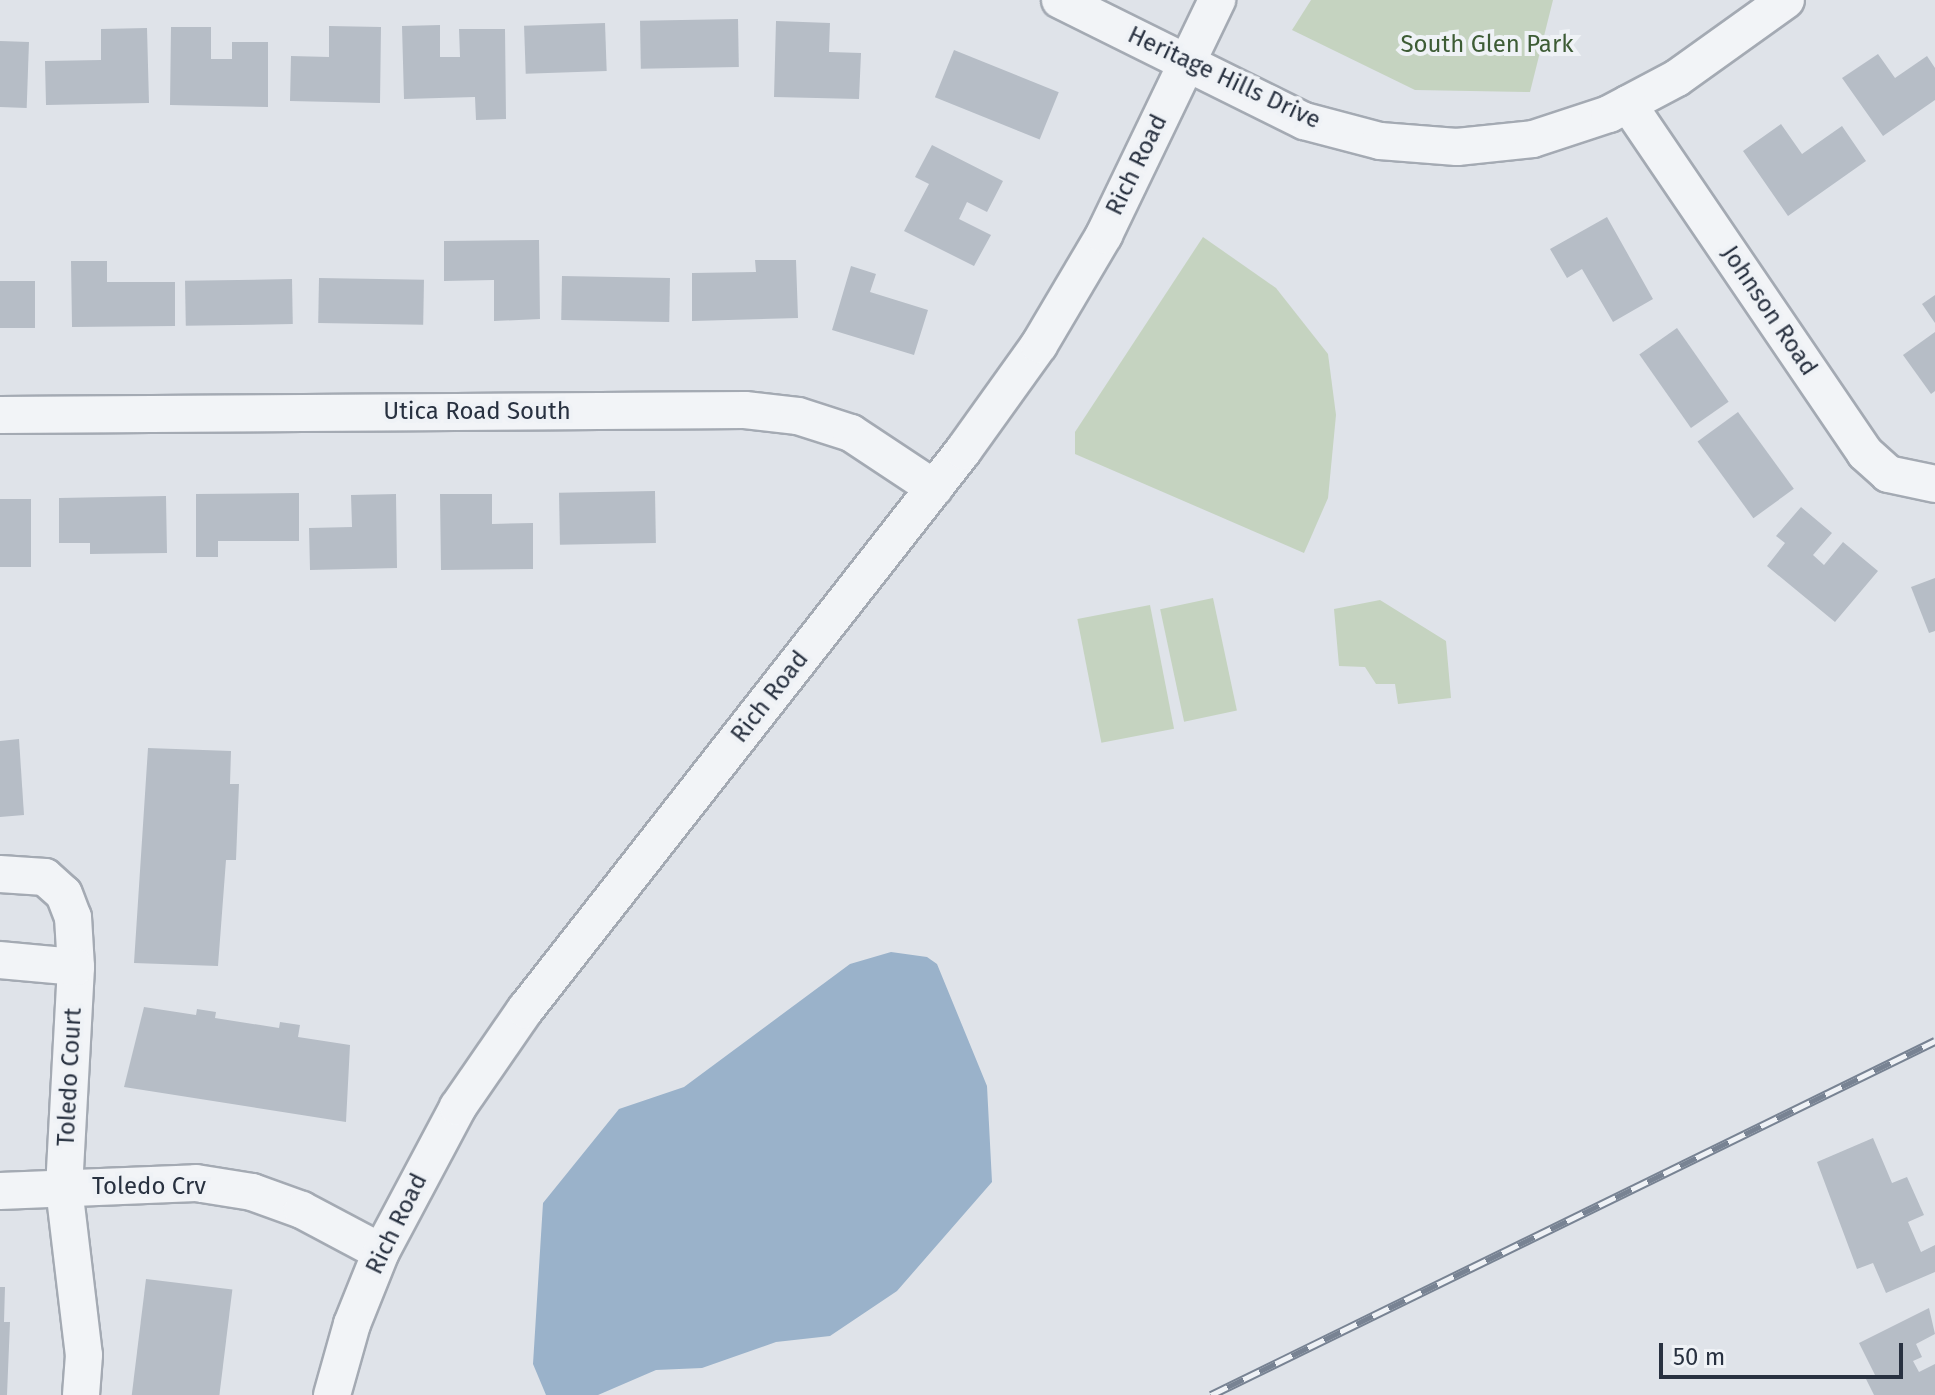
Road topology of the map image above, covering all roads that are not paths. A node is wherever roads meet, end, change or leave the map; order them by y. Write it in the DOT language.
graph roads {
  1 [pos="1060,0"];
  2 [pos="1217,0"];
  3 [pos="1786,0"];
  4 [pos="1187,63"];
  5 [pos="1628,104"];
  6 [pos="0,415"];
  7 [pos="1935,484"];
  8 [pos="934,488"];
  9 [pos="0,874"];
  10 [pos="0,960"];
  11 [pos="76,967"];
  12 [pos="64,1188"];
  13 [pos="0,1191"];
  14 [pos="381,1252"];
  15 [pos="81,1395"];
  16 [pos="332,1395"];
  1 -- 4 [label="street, Heritage Hills Drive"];
  2 -- 4 [label="street, Rich Road"];
  3 -- 5 [label="street, Heritage Hills Drive"];
  4 -- 5 [label="street, Heritage Hills Drive"];
  4 -- 8 [label="street, Rich Road"];
  5 -- 7 [label="street, Johnson Road"];
  6 -- 8 [label="street, Utica Road South"];
  8 -- 14 [label="street, Rich Road"];
  9 -- 11 [label="street, Toledo Court"];
  10 -- 11 [label="street"];
  11 -- 12 [label="street, Toledo Court"];
  12 -- 13 [label="street, Toledo Crv"];
  12 -- 14 [label="street, Toledo Crv"];
  12 -- 15 [label="street, Toledo Court"];
  14 -- 16 [label="street, Rich Road"];
}
